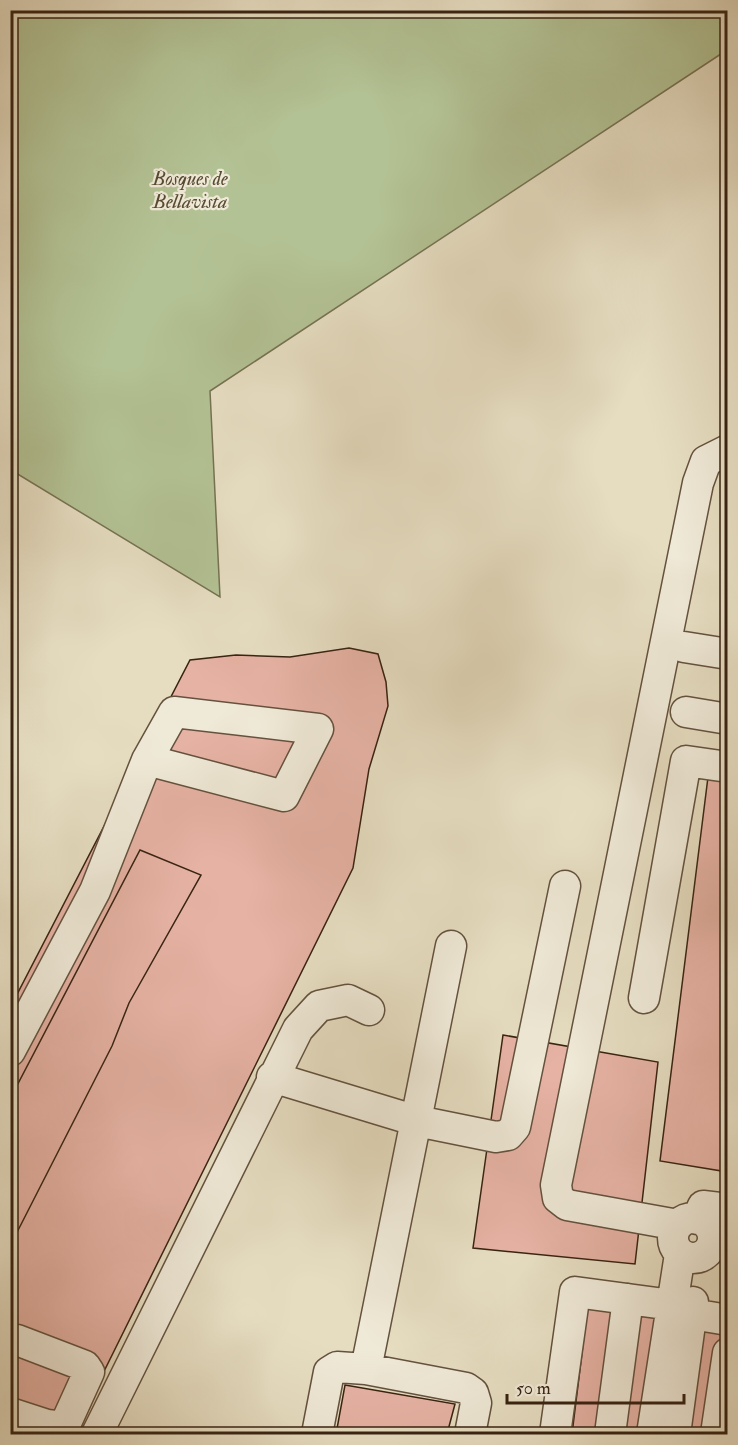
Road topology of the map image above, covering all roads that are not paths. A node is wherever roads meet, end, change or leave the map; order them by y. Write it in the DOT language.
graph roads {
  1 [pos="728,450"];
  2 [pos="684,647"];
  3 [pos="728,654"];
  4 [pos="686,712"];
  5 [pos="728,719"];
  6 [pos="643,755"];
  7 [pos="147,760"];
  8 [pos="686,761"];
  9 [pos="728,767"];
  10 [pos="565,886"];
  11 [pos="451,946"];
  12 [pos="644,998"];
  13 [pos="369,1010"];
  14 [pos="10,1051"];
  15 [pos="272,1077"];
  16 [pos="417,1121"];
  17 [pos="728,1209"];
  18 [pos="689,1239"];
  19 [pos="628,1299"];
  20 [pos="682,1309"];
  21 [pos="728,1320"];
  22 [pos="18,1340"];
  23 [pos="728,1353"];
  24 [pos="366,1369"];
  25 [pos="10,1413"];
  26 [pos="46,1430"];
  27 [pos="98,1434"];
  28 [pos="317,1434"];
  29 [pos="470,1434"];
  30 [pos="555,1434"];
  31 [pos="610,1434"];
  32 [pos="652,1434"];
  33 [pos="675,1434"];
  34 [pos="716,1434"];
  1 -- 6 [label="lane"];
  2 -- 3 [label="lane"];
  4 -- 5 [label="lane"];
  6 -- 8 [label="lane"];
  6 -- 18 [label="lane"];
  7 -- 7 [label="lane"];
  7 -- 14 [label="lane"];
  8 -- 9 [label="lane"];
  8 -- 12 [label="lane"];
  10 -- 16 [label="lane"];
  11 -- 16 [label="lane"];
  13 -- 15 [label="lane"];
  15 -- 16 [label="lane"];
  15 -- 27 [label="lane"];
  16 -- 24 [label="lane"];
  17 -- 18 [label="lane"];
  18 -- 20 [label="lane"];
  19 -- 20 [label="lane"];
  19 -- 30 [label="lane"];
  19 -- 31 [label="lane"];
  20 -- 21 [label="lane"];
  20 -- 32 [label="lane"];
  20 -- 33 [label="lane"];
  22 -- 26 [label="lane"];
  23 -- 34 [label="lane"];
  24 -- 28 [label="lane"];
  24 -- 29 [label="lane"];
  25 -- 26 [label="lane"];
}
